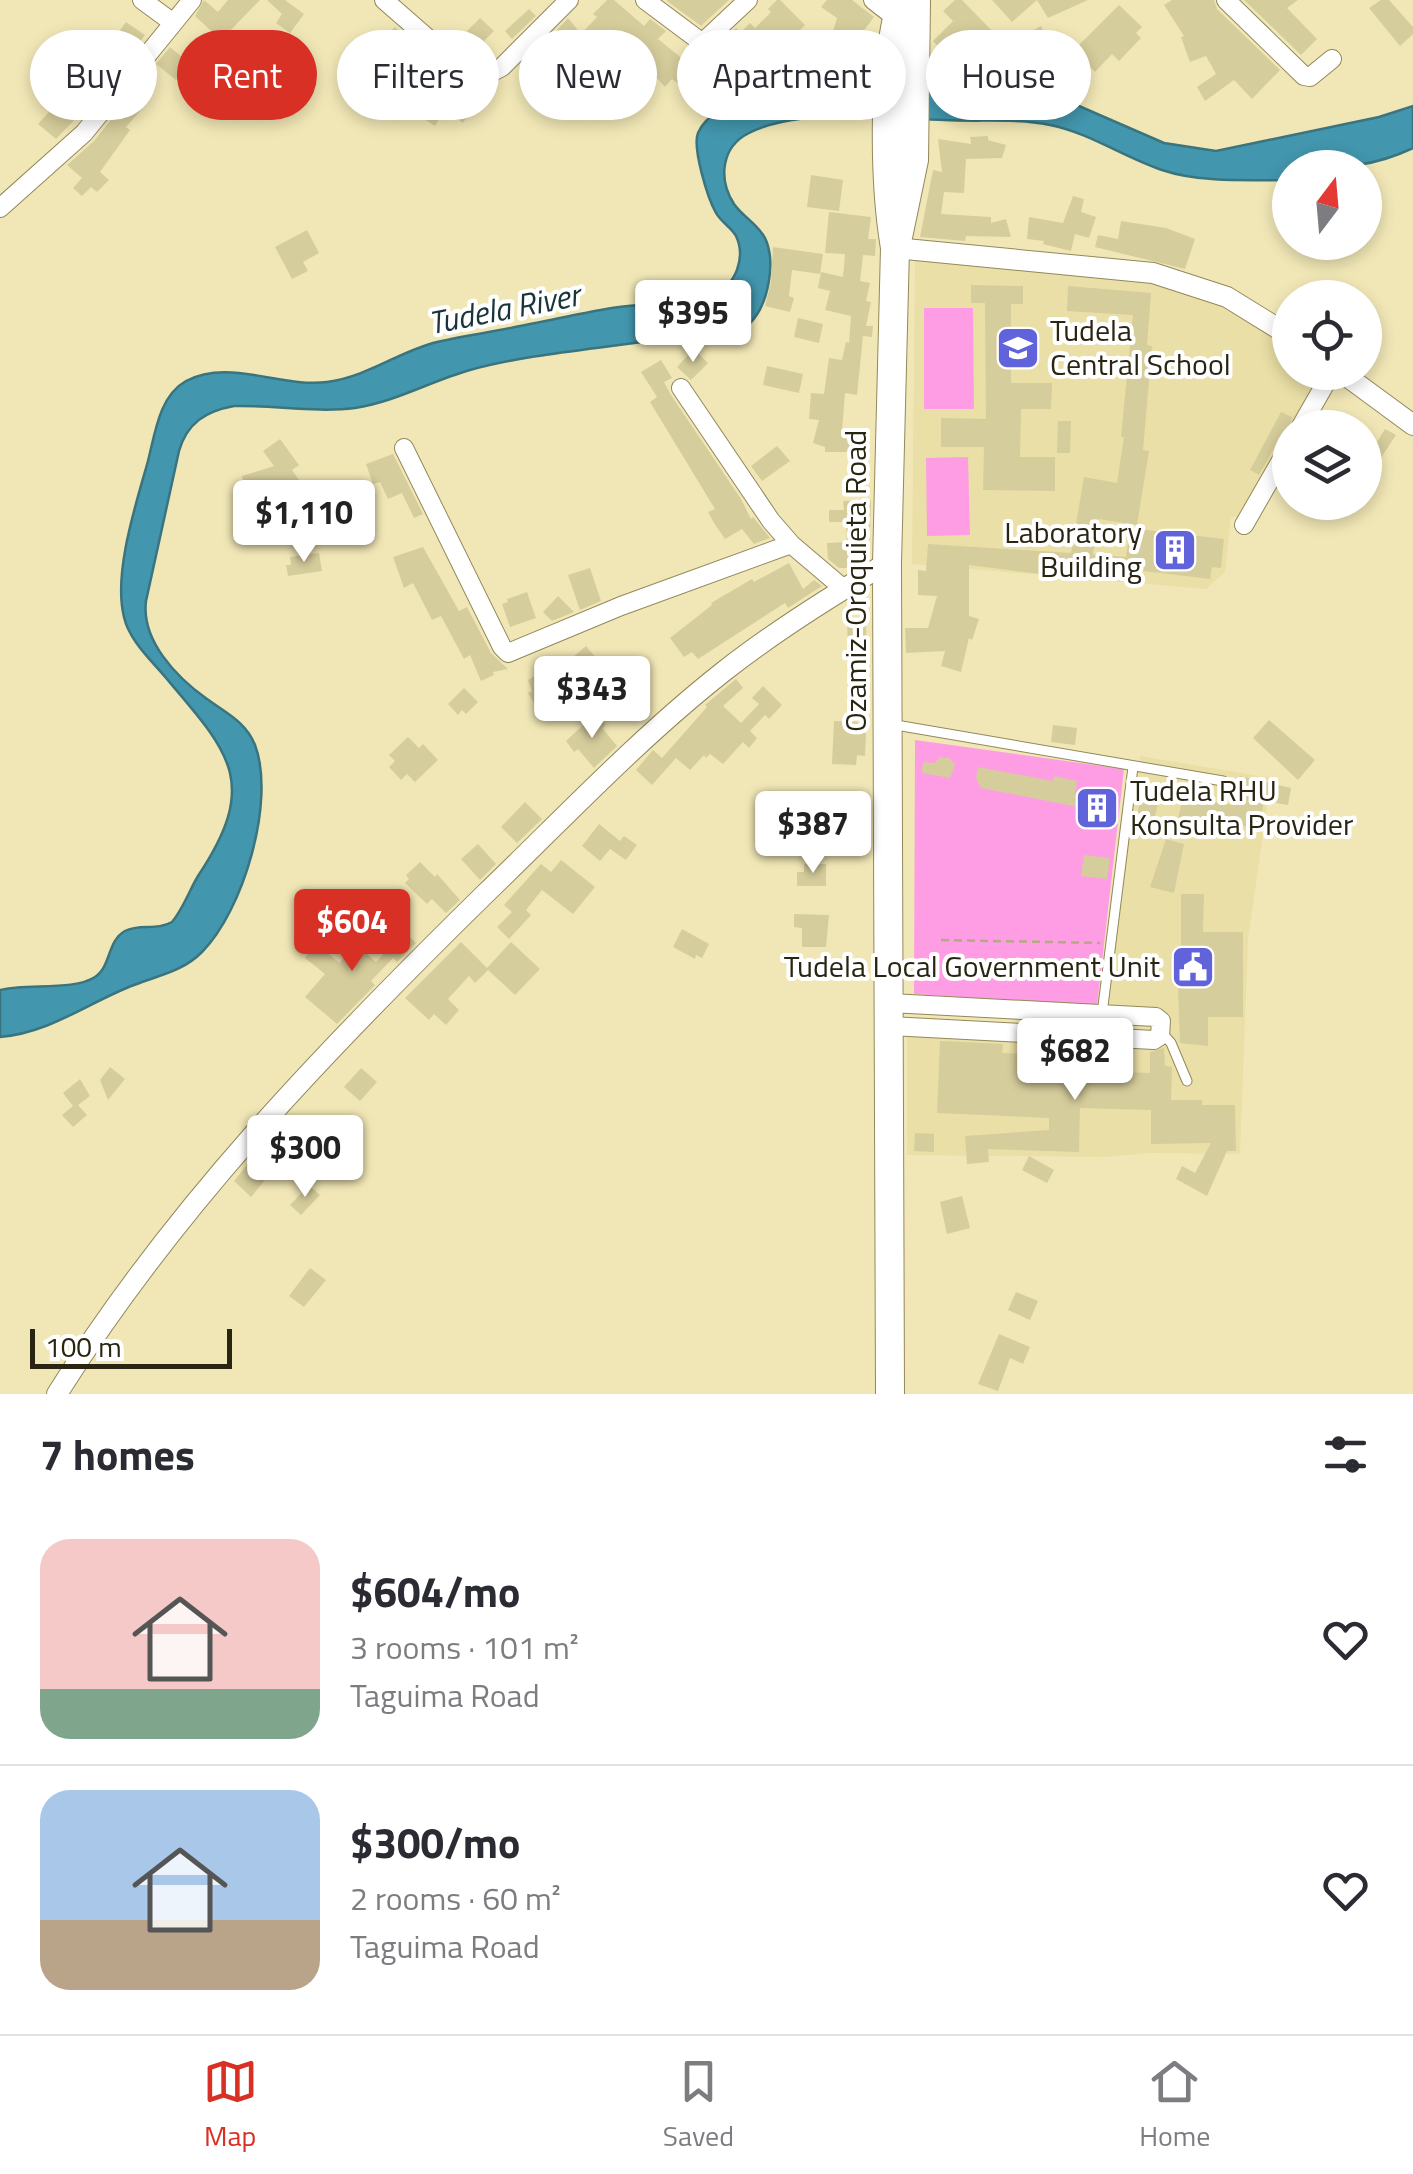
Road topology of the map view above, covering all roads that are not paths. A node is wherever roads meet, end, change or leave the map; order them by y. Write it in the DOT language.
graph roads {
  1 [pos="142,0"];
  2 [pos="192,0"];
  3 [pos="384,0"];
  4 [pos="570,0"];
  5 [pos="645,0"];
  6 [pos="748,0"];
  7 [pos="873,0"];
  8 [pos="1226,0"];
  9 [pos="905,6"];
  10 [pos="172,22"];
  11 [pos="685,30"];
  12 [pos="716,30"];
  13 [pos="1332,59"];
  14 [pos="0,208"];
  15 [pos="894,248"];
  16 [pos="1272,325"];
  17 [pos="681,388"];
  18 [pos="1365,390"];
  19 [pos="1413,425"];
  20 [pos="404,448"];
  21 [pos="1272,476"];
  22 [pos="1244,525"];
  23 [pos="791,544"];
  24 [pos="888,563"];
  25 [pos="844,589"];
  26 [pos="888,724"];
  27 [pos="1134,766"];
  28 [pos="1223,781"];
  29 [pos="890,1014"];
  30 [pos="1102,1014"];
  31 [pos="1161,1032"];
  32 [pos="1187,1081"];
  33 [pos="57,1394"];
  34 [pos="890,1394"];
  1 -- 10 [label="street"];
  2 -- 10 [label="street"];
  3 -- 4 [label="street"];
  5 -- 11 [label="street"];
  6 -- 12 [label="street"];
  7 -- 9 [label="street"];
  8 -- 13 [label="street"];
  9 -- 15 [label="highway, Ozamiz-Oroquieta Road"];
  10 -- 14 [label="street"];
  15 -- 16 [label="street"];
  15 -- 24 [label="highway, Ozamiz-Oroquieta Road"];
  17 -- 23 [label="street"];
  18 -- 19 [label="street"];
  20 -- 23 [label="street"];
  21 -- 22 [label="street"];
  23 -- 25 [label="street"];
  24 -- 25 [label="street"];
  24 -- 26 [label="highway, Ozamiz-Oroquieta Road"];
  25 -- 33 [label="street"];
  26 -- 27 [label="lane"];
  26 -- 29 [label="highway, Ozamiz-Oroquieta Road"];
  27 -- 28 [label="lane"];
  27 -- 30 [label="lane"];
  29 -- 30 [label="street"];
  29 -- 31 [label="street"];
  29 -- 34 [label="highway, Ozamiz-Oroquieta Road"];
  30 -- 31 [label="street"];
  31 -- 32 [label="lane"];
}
